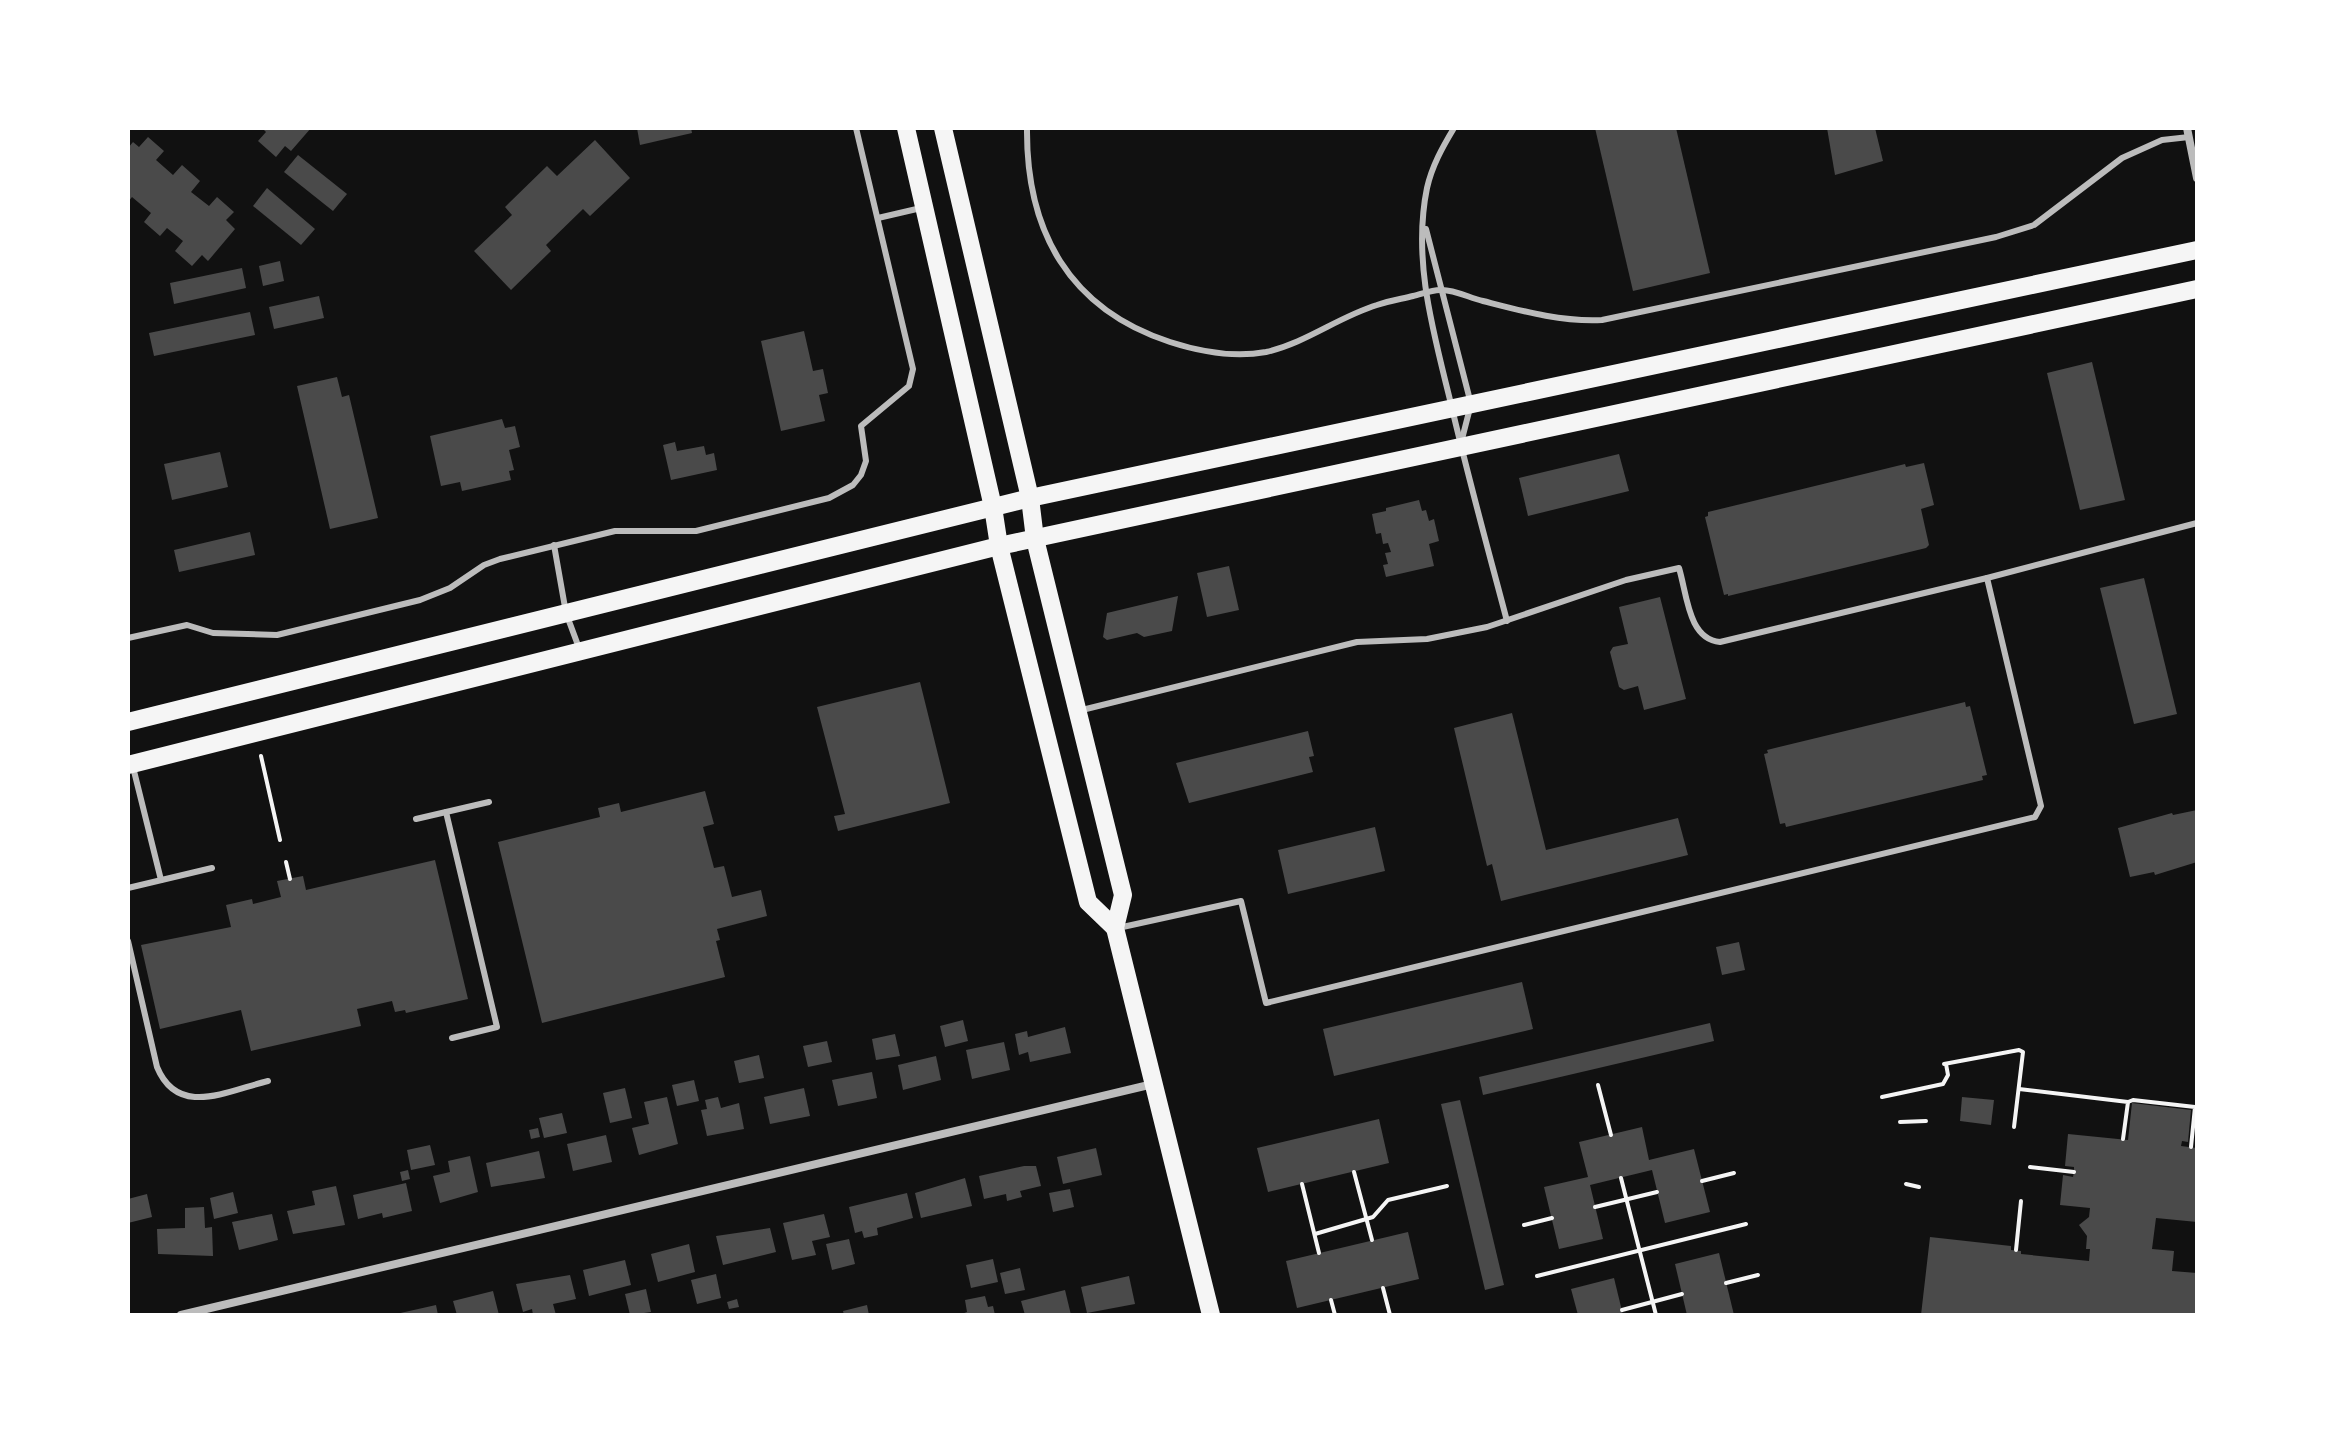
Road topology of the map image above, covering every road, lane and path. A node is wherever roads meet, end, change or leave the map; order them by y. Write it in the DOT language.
graph roads {
  1 [pos="856,128"];
  2 [pos="906,128"];
  3 [pos="943,128"];
  4 [pos="1027,128"];
  5 [pos="1454,128"];
  6 [pos="2188,132"];
  7 [pos="2197,178"];
  8 [pos="924,208"];
  9 [pos="878,218"];
  10 [pos="1424,221"];
  11 [pos="2197,250"];
  12 [pos="1443,289"];
  13 [pos="2197,289"];
  14 [pos="1424,294"];
  15 [pos="1471,404"];
  16 [pos="1452,408"];
  17 [pos="1460,446"];
  18 [pos="1030,498"];
  19 [pos="993,507"];
  20 [pos="2197,523"];
  21 [pos="1035,539"];
  22 [pos="554,545"];
  23 [pos="999,546"];
  24 [pos="1987,578"];
  25 [pos="566,613"];
  26 [pos="1507,621"];
  27 [pos="128,638"];
  28 [pos="580,651"];
  29 [pos="1078,711"];
  30 [pos="128,722"];
  31 [pos="261,756"];
  32 [pos="129,759"];
  33 [pos="489,802"];
  34 [pos="446,812"];
  35 [pos="416,819"];
  36 [pos="280,840"];
  37 [pos="286,862"];
  38 [pos="212,868"];
  39 [pos="290,879"];
  40 [pos="161,880"];
  41 [pos="128,888"];
  42 [pos="1115,928"];
  43 [pos="128,941"];
  44 [pos="452,1038"];
  45 [pos="268,1081"];
  46 [pos="1153,1084"];
  47 [pos="1598,1085"];
  48 [pos="2019,1089"];
  49 [pos="1882,1097"];
  50 [pos="2128,1102"];
  51 [pos="1926,1121"];
  52 [pos="1900,1122"];
  53 [pos="2014,1127"];
  54 [pos="1611,1135"];
  55 [pos="2123,1139"];
  56 [pos="2191,1147"];
  57 [pos="2030,1167"];
  58 [pos="1354,1172"];
  59 [pos="2074,1172"];
  60 [pos="1734,1173"];
  61 [pos="1621,1178"];
  62 [pos="1702,1181"];
  63 [pos="1302,1184"];
  64 [pos="1906,1184"];
  65 [pos="1447,1186"];
  66 [pos="1919,1187"];
  67 [pos="1657,1192"];
  68 [pos="1627,1199"];
  69 [pos="2021,1201"];
  70 [pos="1595,1207"];
  71 [pos="1552,1218"];
  72 [pos="1366,1219"];
  73 [pos="1746,1224"];
  74 [pos="1524,1225"];
  75 [pos="1315,1234"];
  76 [pos="1372,1240"];
  77 [pos="2016,1250"];
  78 [pos="1639,1251"];
  79 [pos="1319,1253"];
  80 [pos="1758,1275"];
  81 [pos="1537,1276"];
  82 [pos="1726,1283"];
  83 [pos="1383,1288"];
  84 [pos="1682,1294"];
  85 [pos="1331,1300"];
  86 [pos="1652,1302"];
  87 [pos="1622,1310"];
  88 [pos="181,1315"];
  89 [pos="1211,1315"];
  90 [pos="1335,1315"];
  91 [pos="1390,1315"];
  92 [pos="1656,1315"];
  1 -- 9 [label="lane"];
  2 -- 8 [label="main road"];
  3 -- 18 [label="main road"];
  4 -- 14 [label="lane"];
  5 -- 10 [label="lane"];
  6 -- 7 [label="street"];
  6 -- 12 [label="lane"];
  8 -- 9 [label="lane"];
  8 -- 19 [label="main road"];
  9 -- 22 [label="lane"];
  10 -- 12 [label="lane"];
  10 -- 14 [label="lane"];
  11 -- 15 [label="main road"];
  12 -- 14 [label="lane"];
  12 -- 15 [label="lane"];
  13 -- 17 [label="main road"];
  14 -- 16 [label="lane"];
  15 -- 16 [label="main road"];
  15 -- 17 [label="lane"];
  16 -- 17 [label="lane"];
  16 -- 18 [label="main road"];
  17 -- 21 [label="main road"];
  17 -- 26 [label="lane"];
  18 -- 19 [label="main road"];
  18 -- 21 [label="main road"];
  19 -- 23 [label="main road"];
  19 -- 25 [label="main road"];
  20 -- 24 [label="lane"];
  21 -- 23 [label="main road"];
  21 -- 29 [label="main road"];
  22 -- 25 [label="lane"];
  22 -- 27 [label="lane"];
  23 -- 28 [label="main road"];
  23 -- 42 [label="main road"];
  24 -- 26 [label="lane"];
  24 -- 42 [label="lane"];
  25 -- 28 [label="lane"];
  25 -- 30 [label="main road"];
  26 -- 29 [label="lane"];
  28 -- 32 [label="main road"];
  29 -- 42 [label="main road"];
  31 -- 36 [label="path"];
  32 -- 40 [label="lane"];
  33 -- 34 [label="lane"];
  34 -- 35 [label="lane"];
  34 -- 44 [label="lane"];
  37 -- 39 [label="path"];
  38 -- 40 [label="lane"];
  40 -- 41 [label="lane"];
  42 -- 46 [label="main road"];
  43 -- 45 [label="lane"];
  46 -- 88 [label="street"];
  46 -- 89 [label="main road"];
  47 -- 54 [label="path"];
  48 -- 49 [label="path"];
  48 -- 50 [label="path"];
  48 -- 53 [label="path"];
  50 -- 55 [label="path"];
  50 -- 56 [label="path"];
  51 -- 52 [label="path"];
  57 -- 59 [label="path"];
  58 -- 72 [label="path"];
  60 -- 62 [label="path"];
  61 -- 68 [label="path"];
  63 -- 75 [label="path"];
  64 -- 66 [label="path"];
  65 -- 72 [label="path"];
  67 -- 68 [label="path"];
  68 -- 70 [label="path"];
  68 -- 78 [label="path"];
  69 -- 77 [label="path"];
  71 -- 74 [label="path"];
  72 -- 75 [label="path"];
  72 -- 76 [label="path"];
  73 -- 78 [label="path"];
  75 -- 79 [label="path"];
  78 -- 81 [label="path"];
  78 -- 86 [label="path"];
  80 -- 82 [label="path"];
  83 -- 91 [label="path"];
  84 -- 86 [label="path"];
  85 -- 90 [label="path"];
  86 -- 87 [label="path"];
  86 -- 92 [label="path"];
}
